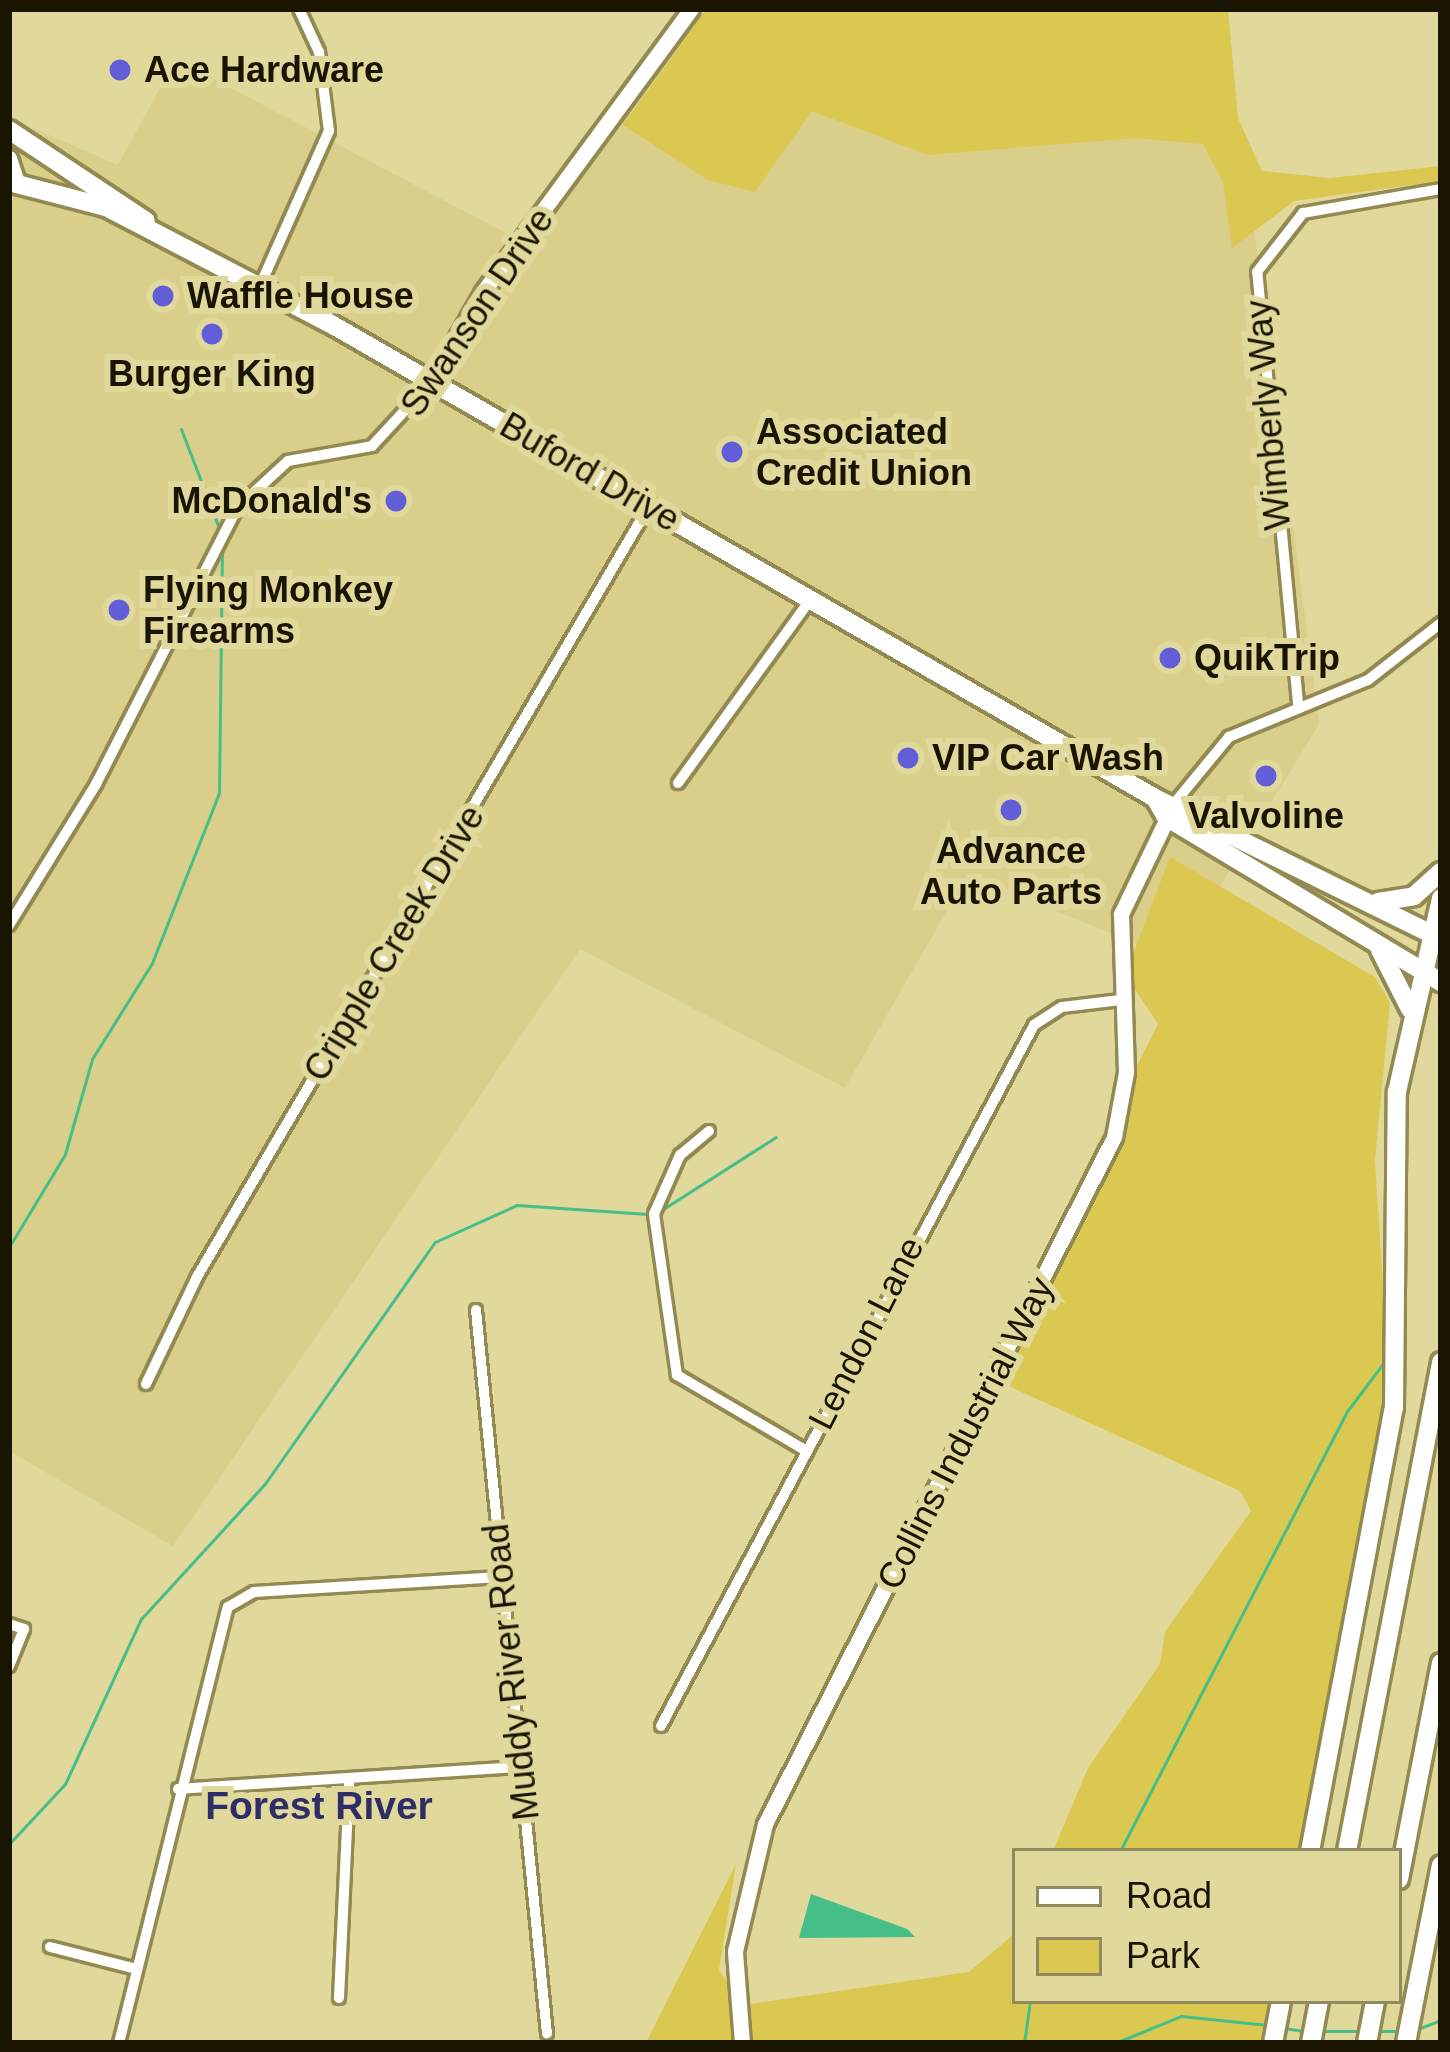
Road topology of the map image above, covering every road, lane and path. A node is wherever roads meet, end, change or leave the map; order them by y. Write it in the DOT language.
graph roads {
  1 [pos="299,9"];
  2 [pos="691,9"];
  3 [pos="9,130"];
  4 [pos="9,158"];
  5 [pos="13,182"];
  6 [pos="1441,189"];
  7 [pos="158,233"];
  8 [pos="260,288"];
  9 [pos="431,381"];
  10 [pos="650,506"];
  11 [pos="810,600"];
  12 [pos="1441,623"];
  13 [pos="1298,703"];
  14 [pos="677,783"];
  15 [pos="1172,809"];
  16 [pos="1441,872"];
  17 [pos="1441,898"];
  18 [pos="1374,902"];
  19 [pos="9,925"];
  20 [pos="1436,936"];
  21 [pos="1378,946"];
  22 [pos="1422,972"];
  23 [pos="1441,982"];
  24 [pos="1121,1000"];
  25 [pos="1410,1010"];
  26 [pos="709,1130"];
  27 [pos="476,1310"];
  28 [pos="1441,1362"];
  29 [pos="146,1384"];
  30 [pos="805,1450"];
  31 [pos="501,1577"];
  32 [pos="9,1624"];
  33 [pos="1441,1663"];
  34 [pos="9,1666"];
  35 [pos="661,1726"];
  36 [pos="521,1767"];
  37 [pos="349,1782"];
  38 [pos="178,1790"];
  39 [pos="1311,1848"];
  40 [pos="1348,1848"];
  41 [pos="1402,1864"];
  42 [pos="1441,1865"];
  43 [pos="50,1947"];
  44 [pos="136,1969"];
  45 [pos="340,1998"];
  46 [pos="1280,2004"];
  47 [pos="1318,2004"];
  48 [pos="1374,2004"];
  49 [pos="547,2034"];
  50 [pos="1272,2036"];
  51 [pos="119,2043"];
  52 [pos="742,2043"];
  53 [pos="1311,2043"];
  54 [pos="1367,2043"];
  55 [pos="1408,2043"];
  1 -- 8 [label="street"];
  2 -- 9 [label="street, Swanson Drive"];
  3 -- 7 [label="highway"];
  4 -- 5 [label="street"];
  5 -- 7 [label="highway, Buford Drive"];
  6 -- 13 [label="street, Wimberly Way"];
  7 -- 8 [label="highway, Buford Drive"];
  8 -- 9 [label="highway, Buford Drive"];
  9 -- 10 [label="highway, Buford Drive"];
  9 -- 19 [label="street, Swanson Drive"];
  10 -- 11 [label="highway, Buford Drive"];
  10 -- 29 [label="street, Cripple Creek Drive"];
  11 -- 14 [label="street"];
  11 -- 15 [label="highway, Buford Drive"];
  12 -- 13 [label="street"];
  13 -- 15 [label="street"];
  15 -- 18 [label="highway"];
  15 -- 21 [label="highway"];
  15 -- 24 [label="street, Collins Industrial Way"];
  16 -- 18 [label="highway"];
  17 -- 20 [label="highway"];
  18 -- 20 [label="highway"];
  20 -- 22 [label="highway"];
  21 -- 22 [label="highway"];
  21 -- 25 [label="highway"];
  22 -- 23 [label="highway"];
  22 -- 25 [label="highway"];
  24 -- 30 [label="street, Lendon Lane"];
  24 -- 52 [label="street, Collins Industrial Way"];
  25 -- 39 [label="highway"];
  26 -- 30 [label="street"];
  27 -- 31 [label="street, Muddy River Road"];
  28 -- 40 [label="highway"];
  30 -- 35 [label="street, Lendon Lane"];
  31 -- 36 [label="street, Muddy River Road"];
  31 -- 38 [label="street"];
  32 -- 34 [label="street"];
  33 -- 41 [label="highway"];
  36 -- 37 [label="street"];
  36 -- 49 [label="street, Muddy River Road"];
  37 -- 38 [label="street"];
  37 -- 45 [label="street"];
  38 -- 44 [label="street"];
  42 -- 55 [label="highway"];
  43 -- 44 [label="street"];
  44 -- 51 [label="street"];
  46 -- 50 [label="highway"];
  47 -- 53 [label="highway"];
  48 -- 54 [label="highway"];
}
